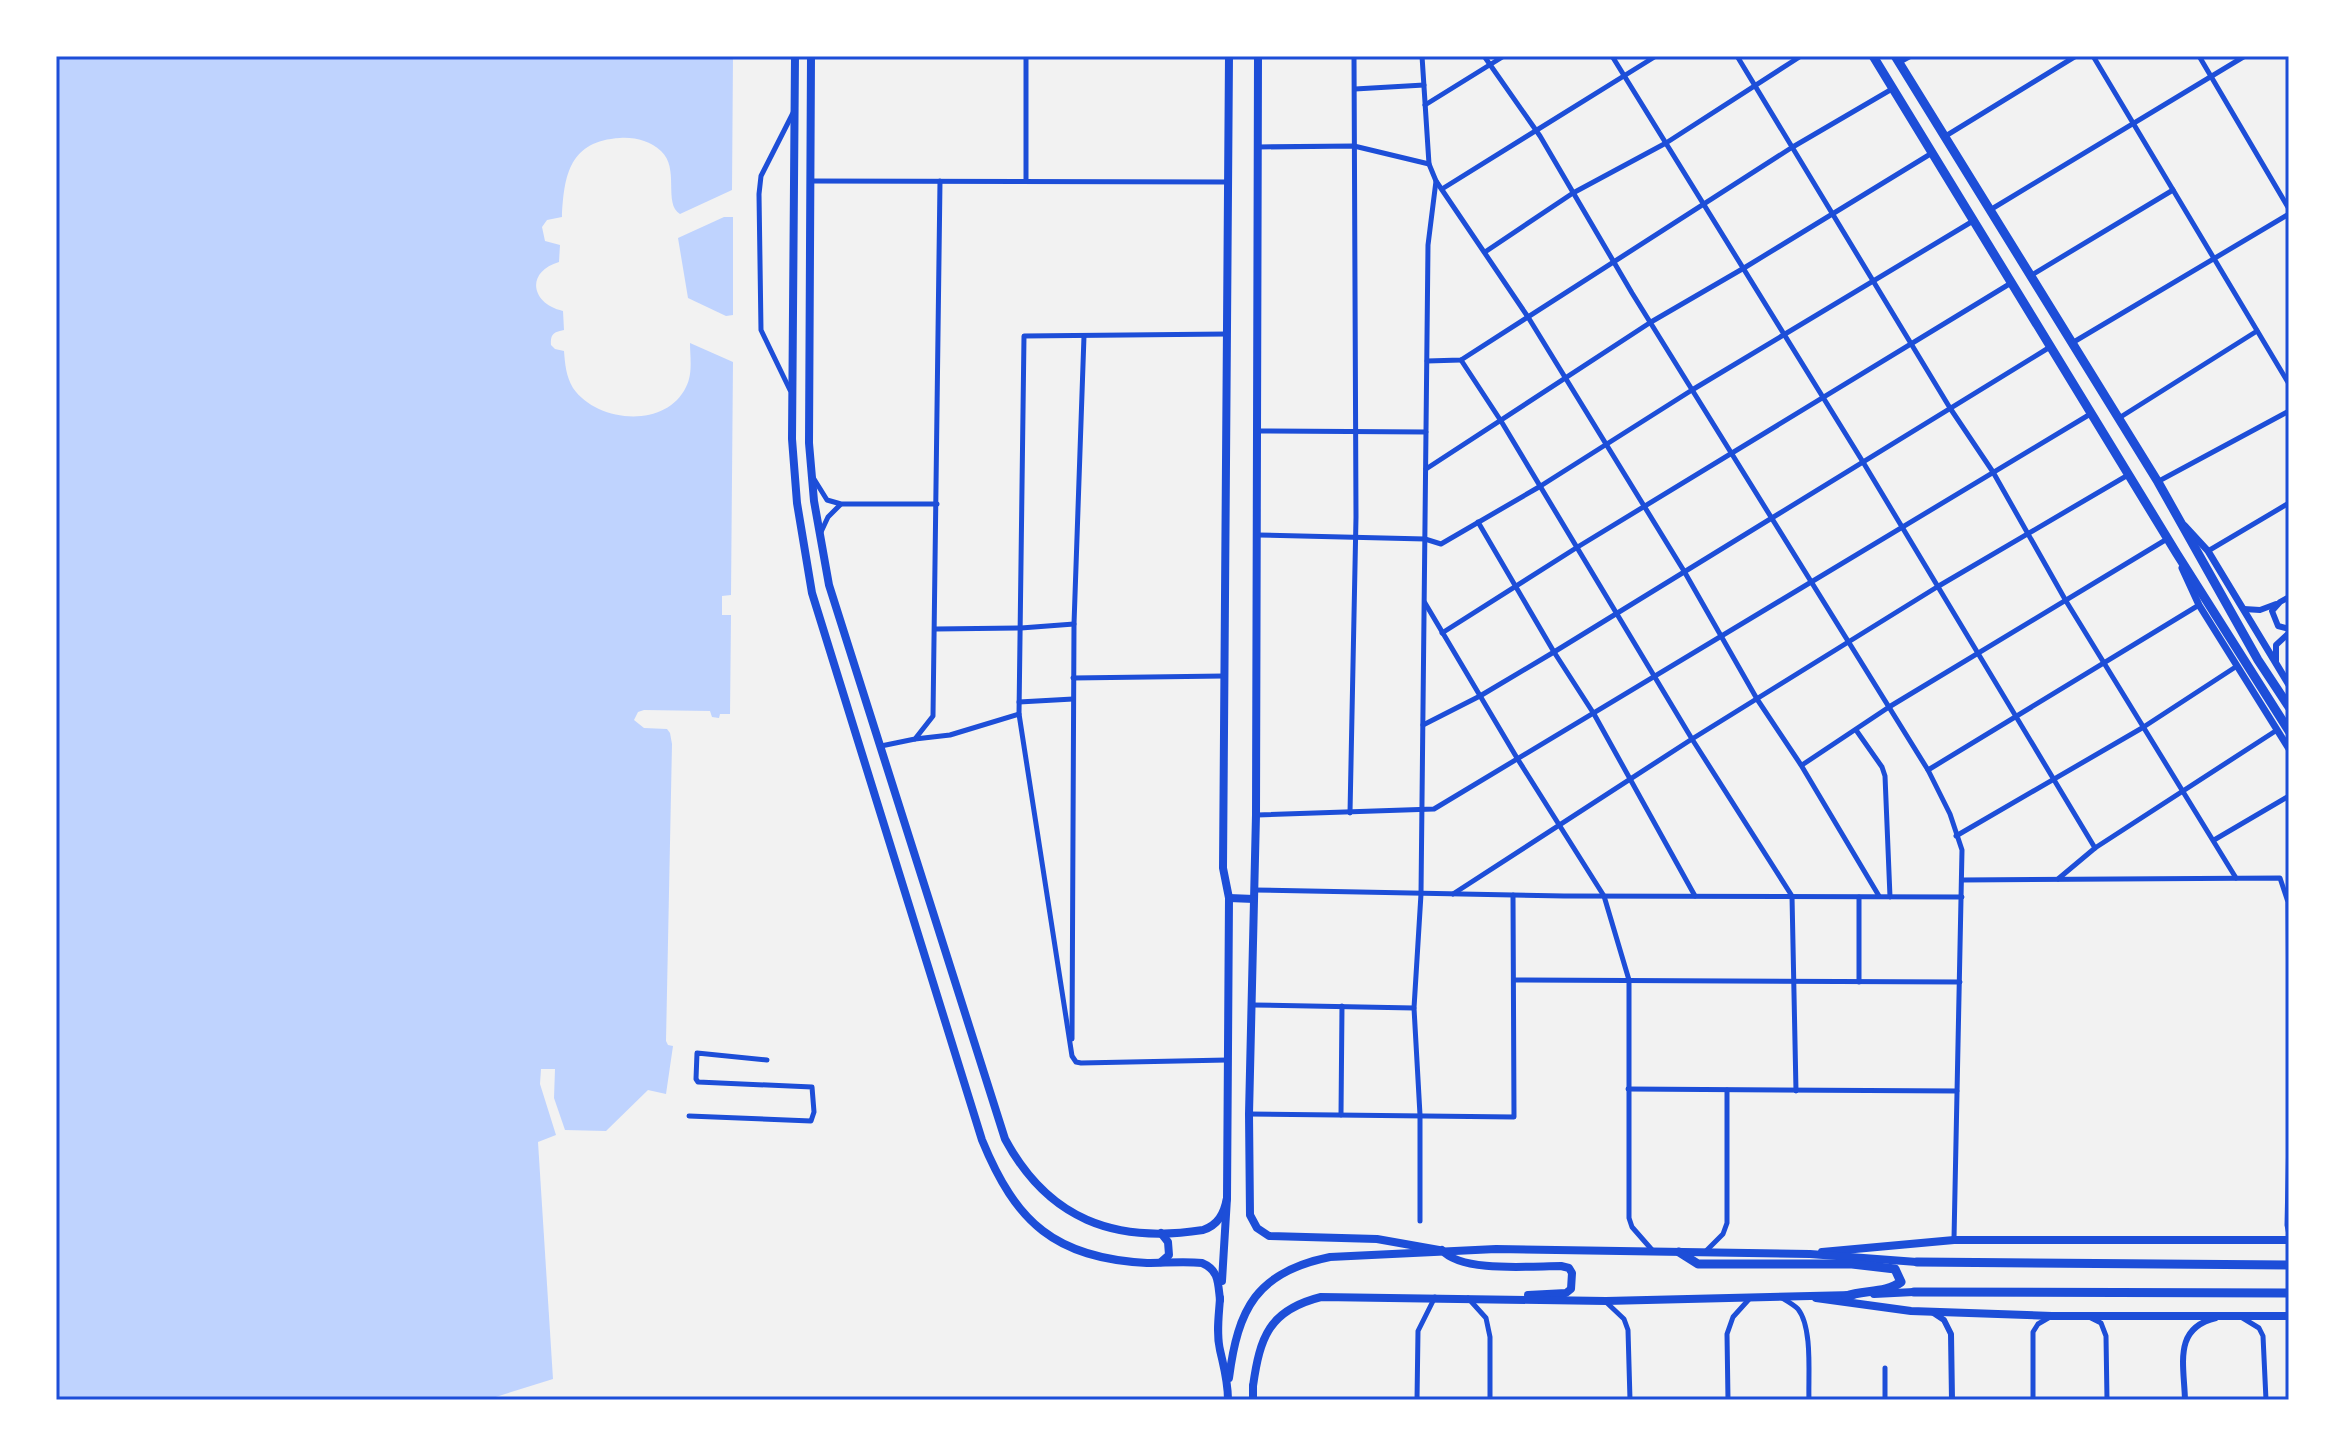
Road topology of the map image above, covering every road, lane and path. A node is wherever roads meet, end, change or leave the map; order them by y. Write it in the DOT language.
graph roads {
  1 [pos="795,56"];
  2 [pos="811,56"];
  3 [pos="1026,56"];
  4 [pos="1229,56"];
  5 [pos="1258,56"];
  6 [pos="1354,56"];
  7 [pos="1422,56"];
  8 [pos="1484,56"];
  9 [pos="1504,56"];
  10 [pos="1612,56"];
  11 [pos="1656,56"];
  12 [pos="1737,56"];
  13 [pos="1801,56"];
  14 [pos="1873,56"];
  15 [pos="1911,56"];
  16 [pos="2076,56"];
  17 [pos="2093,56"];
  18 [pos="2199,56"];
  19 [pos="2245,56"];
  20 [pos="1897,59"];
  21 [pos="1489,64"];
  22 [pos="1625,76"];
  23 [pos="2212,77"];
  24 [pos="1424,85"];
  25 [pos="1755,85"];
  26 [pos="1355,89"];
  27 [pos="1893,89"];
  28 [pos="1425,105"];
  29 [pos="794,111"];
  30 [pos="2134,125"];
  31 [pos="1536,131"];
  32 [pos="1944,137"];
  33 [pos="1666,143"];
  34 [pos="1354,146"];
  35 [pos="1258,147"];
  36 [pos="1791,148"];
  37 [pos="1933,153"];
  38 [pos="1429,164"];
  39 [pos="1026,180"];
  40 [pos="810,181"];
  41 [pos="940,181"];
  42 [pos="1436,181"];
  43 [pos="1229,182"];
  44 [pos="1442,189"];
  45 [pos="2173,190"];
  46 [pos="1573,193"];
  47 [pos="1704,204"];
  48 [pos="1990,211"];
  49 [pos="2289,212"];
  50 [pos="1832,213"];
  51 [pos="1974,220"];
  52 [pos="1485,252"];
  53 [pos="2214,259"];
  54 [pos="1614,262"];
  55 [pos="1744,268"];
  56 [pos="2030,277"];
  57 [pos="1873,280"];
  58 [pos="2012,283"];
  59 [pos="1528,317"];
  60 [pos="1651,322"];
  61 [pos="2257,331"];
  62 [pos="1784,333"];
  63 [pos="1228,334"];
  64 [pos="1084,336"];
  65 [pos="1912,344"];
  66 [pos="2071,344"];
  67 [pos="2051,346"];
  68 [pos="1461,360"];
  69 [pos="1427,361"];
  70 [pos="1565,378"];
  71 [pos="2289,384"];
  72 [pos="1692,390"];
  73 [pos="792,394"];
  74 [pos="1823,397"];
  75 [pos="1950,408"];
  76 [pos="2289,411"];
  77 [pos="2092,413"];
  78 [pos="2118,419"];
  79 [pos="1501,421"];
  80 [pos="1258,431"];
  81 [pos="1356,432"];
  82 [pos="1426,432"];
  83 [pos="1607,444"];
  84 [pos="1732,454"];
  85 [pos="1863,462"];
  86 [pos="1426,469"];
  87 [pos="1993,472"];
  88 [pos="2129,474"];
  89 [pos="812,476"];
  90 [pos="2158,482"];
  91 [pos="1539,487"];
  92 [pos="2289,503"];
  93 [pos="841,504"];
  94 [pos="937,504"];
  95 [pos="1645,507"];
  96 [pos="2176,516"];
  97 [pos="1772,517"];
  98 [pos="1478,522"];
  99 [pos="1903,528"];
  100 [pos="820,533"];
  101 [pos="1258,535"];
  102 [pos="2029,535"];
  103 [pos="1356,537"];
  104 [pos="1425,539"];
  105 [pos="2168,539"];
  106 [pos="1576,548"];
  107 [pos="2208,551"];
  108 [pos="2177,554"];
  109 [pos="1684,571"];
  110 [pos="1811,581"];
  111 [pos="1515,587"];
  112 [pos="1937,587"];
  113 [pos="2289,597"];
  114 [pos="2066,601"];
  115 [pos="2280,602"];
  116 [pos="1424,603"];
  117 [pos="2199,605"];
  118 [pos="2244,609"];
  119 [pos="1616,613"];
  120 [pos="1074,624"];
  121 [pos="1021,628"];
  122 [pos="936,629"];
  123 [pos="2289,631"];
  124 [pos="1442,633"];
  125 [pos="1722,637"];
  126 [pos="1849,642"];
  127 [pos="1554,652"];
  128 [pos="1978,655"];
  129 [pos="2103,662"];
  130 [pos="2277,665"];
  131 [pos="2237,666"];
  132 [pos="1226,676"];
  133 [pos="1654,676"];
  134 [pos="1073,678"];
  135 [pos="2289,685"];
  136 [pos="1480,696"];
  137 [pos="1073,699"];
  138 [pos="1757,699"];
  139 [pos="1019,702"];
  140 [pos="1889,707"];
  141 [pos="2289,707"];
  142 [pos="1019,714"];
  143 [pos="1594,714"];
  144 [pos="2014,716"];
  145 [pos="1423,725"];
  146 [pos="2142,728"];
  147 [pos="1856,730"];
  148 [pos="2277,730"];
  149 [pos="2289,731"];
  150 [pos="915,739"];
  151 [pos="1692,739"];
  152 [pos="879,746"];
  153 [pos="2289,749"];
  154 [pos="1517,758"];
  155 [pos="1801,765"];
  156 [pos="1928,770"];
  157 [pos="1631,778"];
  158 [pos="2053,779"];
  159 [pos="2183,791"];
  160 [pos="2289,796"];
  161 [pos="1422,811"];
  162 [pos="1350,813"];
  163 [pos="1256,815"];
  164 [pos="1558,824"];
  165 [pos="1956,836"];
  166 [pos="2213,840"];
  167 [pos="2095,848"];
  168 [pos="2236,878"];
  169 [pos="2058,879"];
  170 [pos="1962,880"];
  171 [pos="1254,894"];
  172 [pos="1421,894"];
  173 [pos="1453,894"];
  174 [pos="1513,895"];
  175 [pos="1604,896"];
  176 [pos="1695,896"];
  177 [pos="1792,896"];
  178 [pos="1879,896"];
  179 [pos="1859,897"];
  180 [pos="1890,897"];
  181 [pos="1962,897"];
  182 [pos="1229,898"];
  183 [pos="1514,980"];
  184 [pos="1629,980"];
  185 [pos="1793,981"];
  186 [pos="1859,982"];
  187 [pos="1960,982"];
  188 [pos="1253,1005"];
  189 [pos="1342,1006"];
  190 [pos="1414,1008"];
  191 [pos="2289,1018"];
  192 [pos="1072,1056"];
  193 [pos="767,1060"];
  194 [pos="1228,1060"];
  195 [pos="1628,1089"];
  196 [pos="1727,1090"];
  197 [pos="1796,1091"];
  198 [pos="1957,1091"];
  199 [pos="1249,1114"];
  200 [pos="1341,1115"];
  201 [pos="1420,1115"];
  202 [pos="689,1116"];
  203 [pos="2289,1134"];
  204 [pos="1227,1198"];
  205 [pos="1420,1221"];
  206 [pos="1161,1233"];
  207 [pos="2289,1237"];
  208 [pos="1954,1240"];
  209 [pos="1442,1250"];
  210 [pos="1653,1251"];
  211 [pos="1679,1252"];
  212 [pos="1704,1253"];
  213 [pos="1810,1254"];
  214 [pos="1160,1262"];
  215 [pos="1917,1262"];
  216 [pos="2289,1265"];
  217 [pos="1914,1292"];
  218 [pos="2289,1293"];
  219 [pos="1846,1296"];
  220 [pos="1435,1297"];
  221 [pos="1751,1297"];
  222 [pos="1781,1297"];
  223 [pos="1467,1298"];
  224 [pos="1812,1298"];
  225 [pos="1485,1299"];
  226 [pos="1220,1300"];
  227 [pos="1606,1301"];
  228 [pos="1932,1312"];
  229 [pos="2052,1316"];
  230 [pos="2240,1316"];
  231 [pos="2289,1316"];
  232 [pos="2088,1317"];
  233 [pos="2224,1317"];
  234 [pos="1885,1368"];
  235 [pos="1229,1378"];
  236 [pos="1228,1400"];
  237 [pos="1253,1400"];
  238 [pos="1417,1400"];
  239 [pos="1490,1400"];
  240 [pos="1630,1400"];
  241 [pos="1728,1400"];
  242 [pos="1809,1400"];
  243 [pos="1885,1400"];
  244 [pos="1952,1400"];
  245 [pos="2033,1400"];
  246 [pos="2107,1400"];
  247 [pos="2185,1400"];
  248 [pos="2266,1400"];
  1 -- 29 [label="main road"];
  2 -- 40 [label="main road"];
  3 -- 39 [label="street"];
  4 -- 43 [label="main road"];
  5 -- 35 [label="main road"];
  6 -- 26 [label="street"];
  7 -- 24 [label="street"];
  8 -- 21 [label="street"];
  9 -- 21 [label="street"];
  10 -- 22 [label="street"];
  11 -- 22 [label="street"];
  12 -- 25 [label="street"];
  13 -- 25 [label="street"];
  14 -- 27 [label="highway"];
  15 -- 20 [label="street"];
  16 -- 32 [label="street"];
  17 -- 30 [label="street"];
  18 -- 23 [label="street"];
  19 -- 23 [label="street"];
  20 -- 32 [label="highway"];
  21 -- 28 [label="street"];
  21 -- 31 [label="street"];
  22 -- 31 [label="street"];
  22 -- 33 [label="street"];
  23 -- 30 [label="street"];
  23 -- 49 [label="street"];
  24 -- 26 [label="street"];
  24 -- 28 [label="street"];
  25 -- 33 [label="street"];
  25 -- 36 [label="street"];
  26 -- 34 [label="street"];
  27 -- 36 [label="street"];
  27 -- 37 [label="highway"];
  28 -- 38 [label="street"];
  29 -- 73 [label="main road"];
  29 -- 73 [label="street"];
  30 -- 45 [label="street"];
  30 -- 48 [label="street"];
  31 -- 44 [label="street"];
  31 -- 46 [label="street"];
  32 -- 48 [label="highway"];
  33 -- 46 [label="street"];
  33 -- 47 [label="street"];
  34 -- 35 [label="street"];
  34 -- 38 [label="street"];
  34 -- 81 [label="street"];
  35 -- 80 [label="main road"];
  36 -- 47 [label="street"];
  36 -- 50 [label="street"];
  37 -- 50 [label="street"];
  37 -- 51 [label="highway"];
  38 -- 42 [label="street"];
  39 -- 41 [label="street"];
  39 -- 43 [label="street"];
  40 -- 41 [label="street"];
  40 -- 89 [label="main road"];
  41 -- 94 [label="street"];
  42 -- 44 [label="street"];
  42 -- 69 [label="street"];
  43 -- 63 [label="main road"];
  44 -- 52 [label="street"];
  45 -- 53 [label="street"];
  45 -- 56 [label="street"];
  46 -- 52 [label="street"];
  46 -- 54 [label="street"];
  47 -- 54 [label="street"];
  47 -- 55 [label="street"];
  48 -- 56 [label="highway"];
  49 -- 53 [label="street"];
  50 -- 55 [label="street"];
  50 -- 57 [label="street"];
  51 -- 57 [label="street"];
  51 -- 58 [label="highway"];
  52 -- 59 [label="street"];
  53 -- 61 [label="street"];
  53 -- 66 [label="street"];
  54 -- 59 [label="street"];
  54 -- 60 [label="street"];
  55 -- 60 [label="street"];
  55 -- 62 [label="street"];
  56 -- 66 [label="highway"];
  57 -- 62 [label="street"];
  57 -- 65 [label="street"];
  58 -- 65 [label="street"];
  58 -- 67 [label="highway"];
  59 -- 68 [label="street"];
  59 -- 70 [label="street"];
  60 -- 70 [label="street"];
  60 -- 72 [label="street"];
  61 -- 71 [label="street"];
  61 -- 78 [label="street"];
  62 -- 72 [label="street"];
  62 -- 74 [label="street"];
  63 -- 64 [label="street"];
  63 -- 132 [label="main road"];
  64 -- 120 [label="street"];
  64 -- 121 [label="street"];
  65 -- 74 [label="street"];
  65 -- 75 [label="street"];
  66 -- 78 [label="highway"];
  67 -- 75 [label="street"];
  67 -- 77 [label="highway"];
  68 -- 69 [label="street"];
  68 -- 79 [label="street"];
  69 -- 82 [label="street"];
  70 -- 79 [label="street"];
  70 -- 83 [label="street"];
  72 -- 83 [label="street"];
  72 -- 84 [label="street"];
  73 -- 214 [label="main road"];
  74 -- 84 [label="street"];
  74 -- 85 [label="street"];
  75 -- 85 [label="street"];
  75 -- 87 [label="street"];
  76 -- 90 [label="street"];
  77 -- 87 [label="street"];
  77 -- 88 [label="highway"];
  78 -- 90 [label="highway"];
  79 -- 86 [label="street"];
  79 -- 91 [label="street"];
  80 -- 81 [label="street"];
  80 -- 101 [label="main road"];
  81 -- 82 [label="street"];
  81 -- 103 [label="street"];
  82 -- 86 [label="street"];
  83 -- 91 [label="street"];
  83 -- 95 [label="street"];
  84 -- 95 [label="street"];
  84 -- 97 [label="street"];
  85 -- 97 [label="street"];
  85 -- 99 [label="street"];
  86 -- 104 [label="street"];
  87 -- 99 [label="street"];
  87 -- 102 [label="street"];
  88 -- 102 [label="street"];
  88 -- 105 [label="highway"];
  89 -- 93 [label="street"];
  89 -- 100 [label="main road"];
  90 -- 96 [label="highway"];
  91 -- 98 [label="street"];
  91 -- 106 [label="street"];
  92 -- 107 [label="street"];
  93 -- 94 [label="street"];
  93 -- 100 [label="street"];
  94 -- 122 [label="street"];
  95 -- 106 [label="street"];
  95 -- 109 [label="street"];
  96 -- 107 [label="main road"];
  96 -- 141 [label="highway"];
  97 -- 109 [label="street"];
  97 -- 110 [label="street"];
  98 -- 104 [label="street"];
  98 -- 111 [label="street"];
  99 -- 110 [label="street"];
  99 -- 112 [label="street"];
  100 -- 152 [label="main road"];
  101 -- 103 [label="street"];
  101 -- 163 [label="main road"];
  102 -- 112 [label="street"];
  102 -- 114 [label="street"];
  103 -- 104 [label="street"];
  103 -- 162 [label="street"];
  104 -- 116 [label="street"];
  105 -- 108 [label="highway"];
  105 -- 114 [label="street"];
  106 -- 111 [label="street"];
  106 -- 119 [label="street"];
  107 -- 118 [label="main road"];
  108 -- 117 [label="main road"];
  108 -- 149 [label="highway"];
  109 -- 119 [label="street"];
  109 -- 125 [label="street"];
  110 -- 125 [label="street"];
  110 -- 126 [label="street"];
  111 -- 124 [label="street"];
  111 -- 127 [label="street"];
  112 -- 126 [label="street"];
  112 -- 128 [label="street"];
  113 -- 115 [label="street"];
  114 -- 128 [label="street"];
  114 -- 129 [label="street"];
  115 -- 118 [label="street"];
  115 -- 123 [label="street"];
  116 -- 124 [label="street"];
  116 -- 145 [label="street"];
  117 -- 129 [label="street"];
  117 -- 131 [label="main road"];
  118 -- 130 [label="main road"];
  119 -- 127 [label="street"];
  119 -- 133 [label="street"];
  120 -- 121 [label="street"];
  120 -- 134 [label="street"];
  121 -- 122 [label="street"];
  121 -- 139 [label="street"];
  122 -- 150 [label="street"];
  123 -- 130 [label="street"];
  124 -- 136 [label="street"];
  125 -- 133 [label="street"];
  125 -- 138 [label="street"];
  126 -- 138 [label="street"];
  126 -- 140 [label="street"];
  127 -- 136 [label="street"];
  127 -- 143 [label="street"];
  128 -- 140 [label="street"];
  128 -- 144 [label="street"];
  129 -- 144 [label="street"];
  129 -- 146 [label="street"];
  130 -- 135 [label="main road"];
  131 -- 146 [label="street"];
  131 -- 148 [label="main road"];
  132 -- 134 [label="street"];
  132 -- 182 [label="main road"];
  133 -- 143 [label="street"];
  133 -- 151 [label="street"];
  134 -- 137 [label="street"];
  136 -- 145 [label="street"];
  136 -- 154 [label="street"];
  137 -- 139 [label="street"];
  137 -- 192 [label="street"];
  138 -- 151 [label="street"];
  138 -- 155 [label="street"];
  139 -- 142 [label="street"];
  140 -- 147 [label="street"];
  140 -- 156 [label="street"];
  142 -- 150 [label="street"];
  142 -- 192 [label="street"];
  143 -- 154 [label="street"];
  143 -- 157 [label="street"];
  144 -- 156 [label="street"];
  144 -- 158 [label="street"];
  145 -- 161 [label="street"];
  146 -- 158 [label="street"];
  146 -- 159 [label="street"];
  147 -- 155 [label="street"];
  147 -- 180 [label="street"];
  148 -- 153 [label="main road"];
  148 -- 159 [label="street"];
  150 -- 152 [label="street"];
  151 -- 157 [label="street"];
  151 -- 177 [label="street"];
  152 -- 206 [label="main road"];
  154 -- 161 [label="street"];
  154 -- 164 [label="street"];
  155 -- 178 [label="street"];
  156 -- 165 [label="street"];
  157 -- 164 [label="street"];
  157 -- 176 [label="street"];
  158 -- 165 [label="street"];
  158 -- 167 [label="street"];
  159 -- 166 [label="street"];
  159 -- 167 [label="street"];
  160 -- 166 [label="street"];
  161 -- 162 [label="street"];
  161 -- 172 [label="street"];
  162 -- 163 [label="street"];
  163 -- 171 [label="main road"];
  164 -- 173 [label="street"];
  164 -- 175 [label="street"];
  165 -- 170 [label="street"];
  166 -- 168 [label="street"];
  167 -- 169 [label="street"];
  168 -- 169 [label="street"];
  168 -- 191 [label="street"];
  169 -- 170 [label="street"];
  170 -- 181 [label="street"];
  171 -- 172 [label="street"];
  171 -- 182 [label="main road"];
  171 -- 188 [label="main road"];
  172 -- 173 [label="street"];
  172 -- 190 [label="street"];
  173 -- 174 [label="street"];
  174 -- 175 [label="street"];
  174 -- 183 [label="street"];
  175 -- 176 [label="street"];
  175 -- 184 [label="street"];
  176 -- 177 [label="street"];
  177 -- 179 [label="street"];
  177 -- 185 [label="street"];
  178 -- 179 [label="street"];
  178 -- 180 [label="street"];
  179 -- 186 [label="street"];
  180 -- 181 [label="street"];
  181 -- 187 [label="street"];
  182 -- 194 [label="main road"];
  183 -- 184 [label="street"];
  183 -- 201 [label="street"];
  184 -- 185 [label="street"];
  184 -- 195 [label="street"];
  185 -- 186 [label="street"];
  185 -- 197 [label="street"];
  186 -- 187 [label="street"];
  187 -- 198 [label="street"];
  188 -- 189 [label="street"];
  188 -- 199 [label="main road"];
  189 -- 190 [label="street"];
  189 -- 200 [label="street"];
  190 -- 201 [label="street"];
  192 -- 194 [label="street"];
  193 -- 202 [label="street"];
  194 -- 204 [label="main road"];
  195 -- 196 [label="street"];
  195 -- 210 [label="street"];
  196 -- 197 [label="street"];
  196 -- 212 [label="street"];
  197 -- 198 [label="street"];
  198 -- 208 [label="street"];
  199 -- 200 [label="street"];
  199 -- 209 [label="main road"];
  200 -- 201 [label="street"];
  201 -- 205 [label="street"];
  203 -- 207 [label="street"];
  204 -- 206 [label="main road"];
  204 -- 226 [label="main road"];
  206 -- 214 [label="main road"];
  207 -- 208 [label="main road"];
  208 -- 213 [label="main road"];
  209 -- 210 [label="main road"];
  209 -- 225 [label="main road"];
  209 -- 235 [label="main road"];
  210 -- 211 [label="main road"];
  211 -- 212 [label="main road"];
  211 -- 219 [label="highway"];
  212 -- 213 [label="main road"];
  213 -- 215 [label="main road"];
  214 -- 226 [label="main road"];
  215 -- 216 [label="highway"];
  217 -- 218 [label="highway"];
  217 -- 219 [label="main road"];
  219 -- 224 [label="main road"];
  220 -- 223 [label="main road"];
  220 -- 237 [label="main road"];
  220 -- 238 [label="street"];
  221 -- 222 [label="main road"];
  221 -- 227 [label="main road"];
  221 -- 241 [label="street"];
  222 -- 224 [label="main road"];
  222 -- 242 [label="street"];
  223 -- 225 [label="main road"];
  223 -- 239 [label="street"];
  224 -- 228 [label="main road"];
  225 -- 227 [label="main road"];
  226 -- 235 [label="main road"];
  227 -- 240 [label="street"];
  228 -- 229 [label="main road"];
  228 -- 244 [label="street"];
  229 -- 232 [label="main road"];
  229 -- 245 [label="street"];
  230 -- 231 [label="main road"];
  230 -- 233 [label="main road"];
  230 -- 248 [label="street"];
  232 -- 233 [label="main road"];
  232 -- 246 [label="street"];
  233 -- 247 [label="street"];
  234 -- 243 [label="street"];
  235 -- 236 [label="main road"];
}
